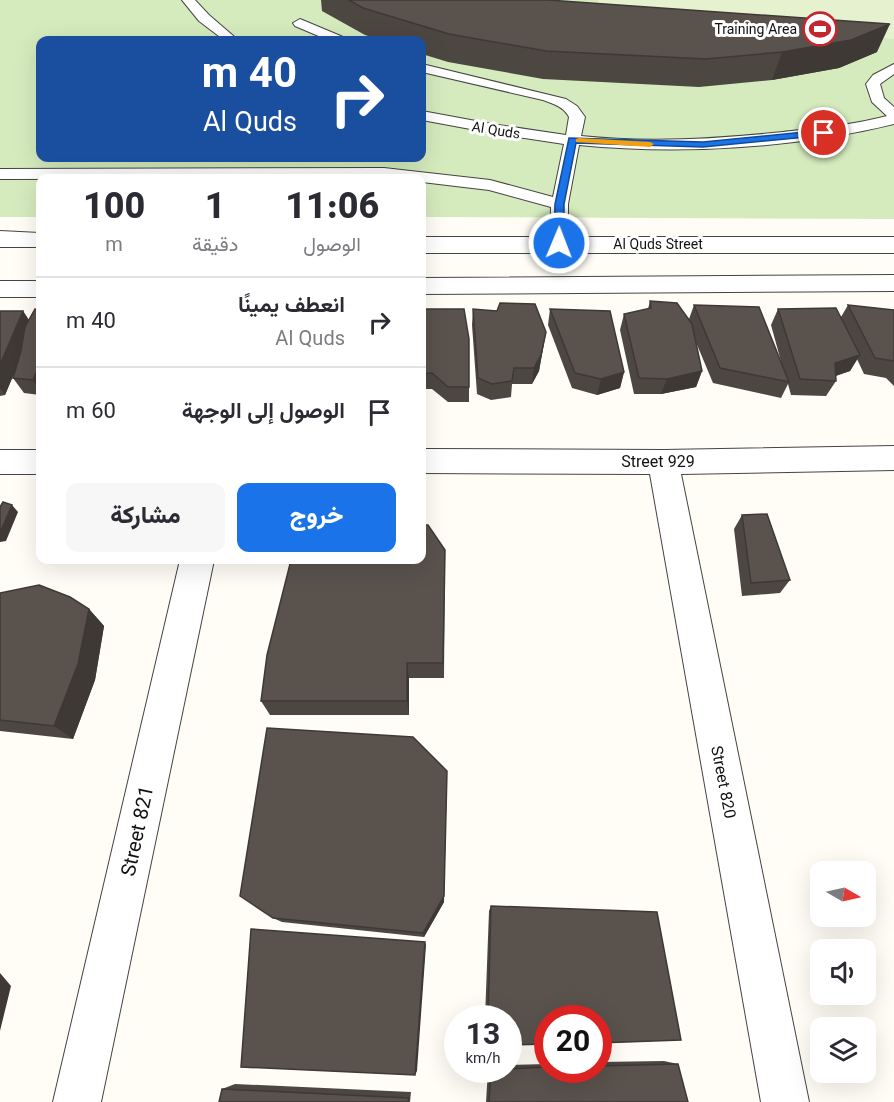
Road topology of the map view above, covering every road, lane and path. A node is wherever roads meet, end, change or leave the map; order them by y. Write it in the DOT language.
graph roads {
  1 [pos="188,0"];
  2 [pos="300,23"];
  3 [pos="227,36"];
  4 [pos="329,36"];
  5 [pos="894,68"];
  6 [pos="426,69"];
  7 [pos="894,114"];
  8 [pos="426,116"];
  9 [pos="894,118"];
  10 [pos="572,140"];
  11 [pos="0,174"];
  12 [pos="400,174"];
  13 [pos="426,177"];
  14 [pos="560,204"];
  15 [pos="0,239"];
  16 [pos="36,240"];
  17 [pos="559,243"];
  18 [pos="894,244"];
  19 [pos="426,245"];
  20 [pos="0,267"];
  21 [pos="36,267"];
  22 [pos="894,283"];
  23 [pos="426,286"];
  24 [pos="0,289"];
  25 [pos="36,289"];
  26 [pos="894,458"];
  27 [pos="426,461"];
  28 [pos="0,462"];
  29 [pos="36,462"];
  30 [pos="663,462"];
  31 [pos="195,564"];
  32 [pos="77,1102"];
  33 [pos="785,1102"];
  1 -- 3 [label="lane"];
  2 -- 4 [label="lane"];
  5 -- 7 [label="lane"];
  6 -- 10 [label="lane"];
  8 -- 10 [label="lane, Al Quds"];
  9 -- 10 [label="lane, Al Quds"];
  10 -- 14 [label="lane"];
  11 -- 12 [label="lane"];
  13 -- 14 [label="lane"];
  14 -- 17 [label="lane"];
  15 -- 16 [label="street"];
  17 -- 18 [label="street, Al Quds Street"];
  17 -- 19 [label="street, Al Quds Street"];
  20 -- 21 [label="street"];
  22 -- 23 [label="street"];
  24 -- 25 [label="street"];
  26 -- 30 [label="street, Street 929"];
  27 -- 30 [label="street, Street 929"];
  28 -- 29 [label="street"];
  30 -- 33 [label="street, Street 820"];
  31 -- 32 [label="street, Street 821"];
}
